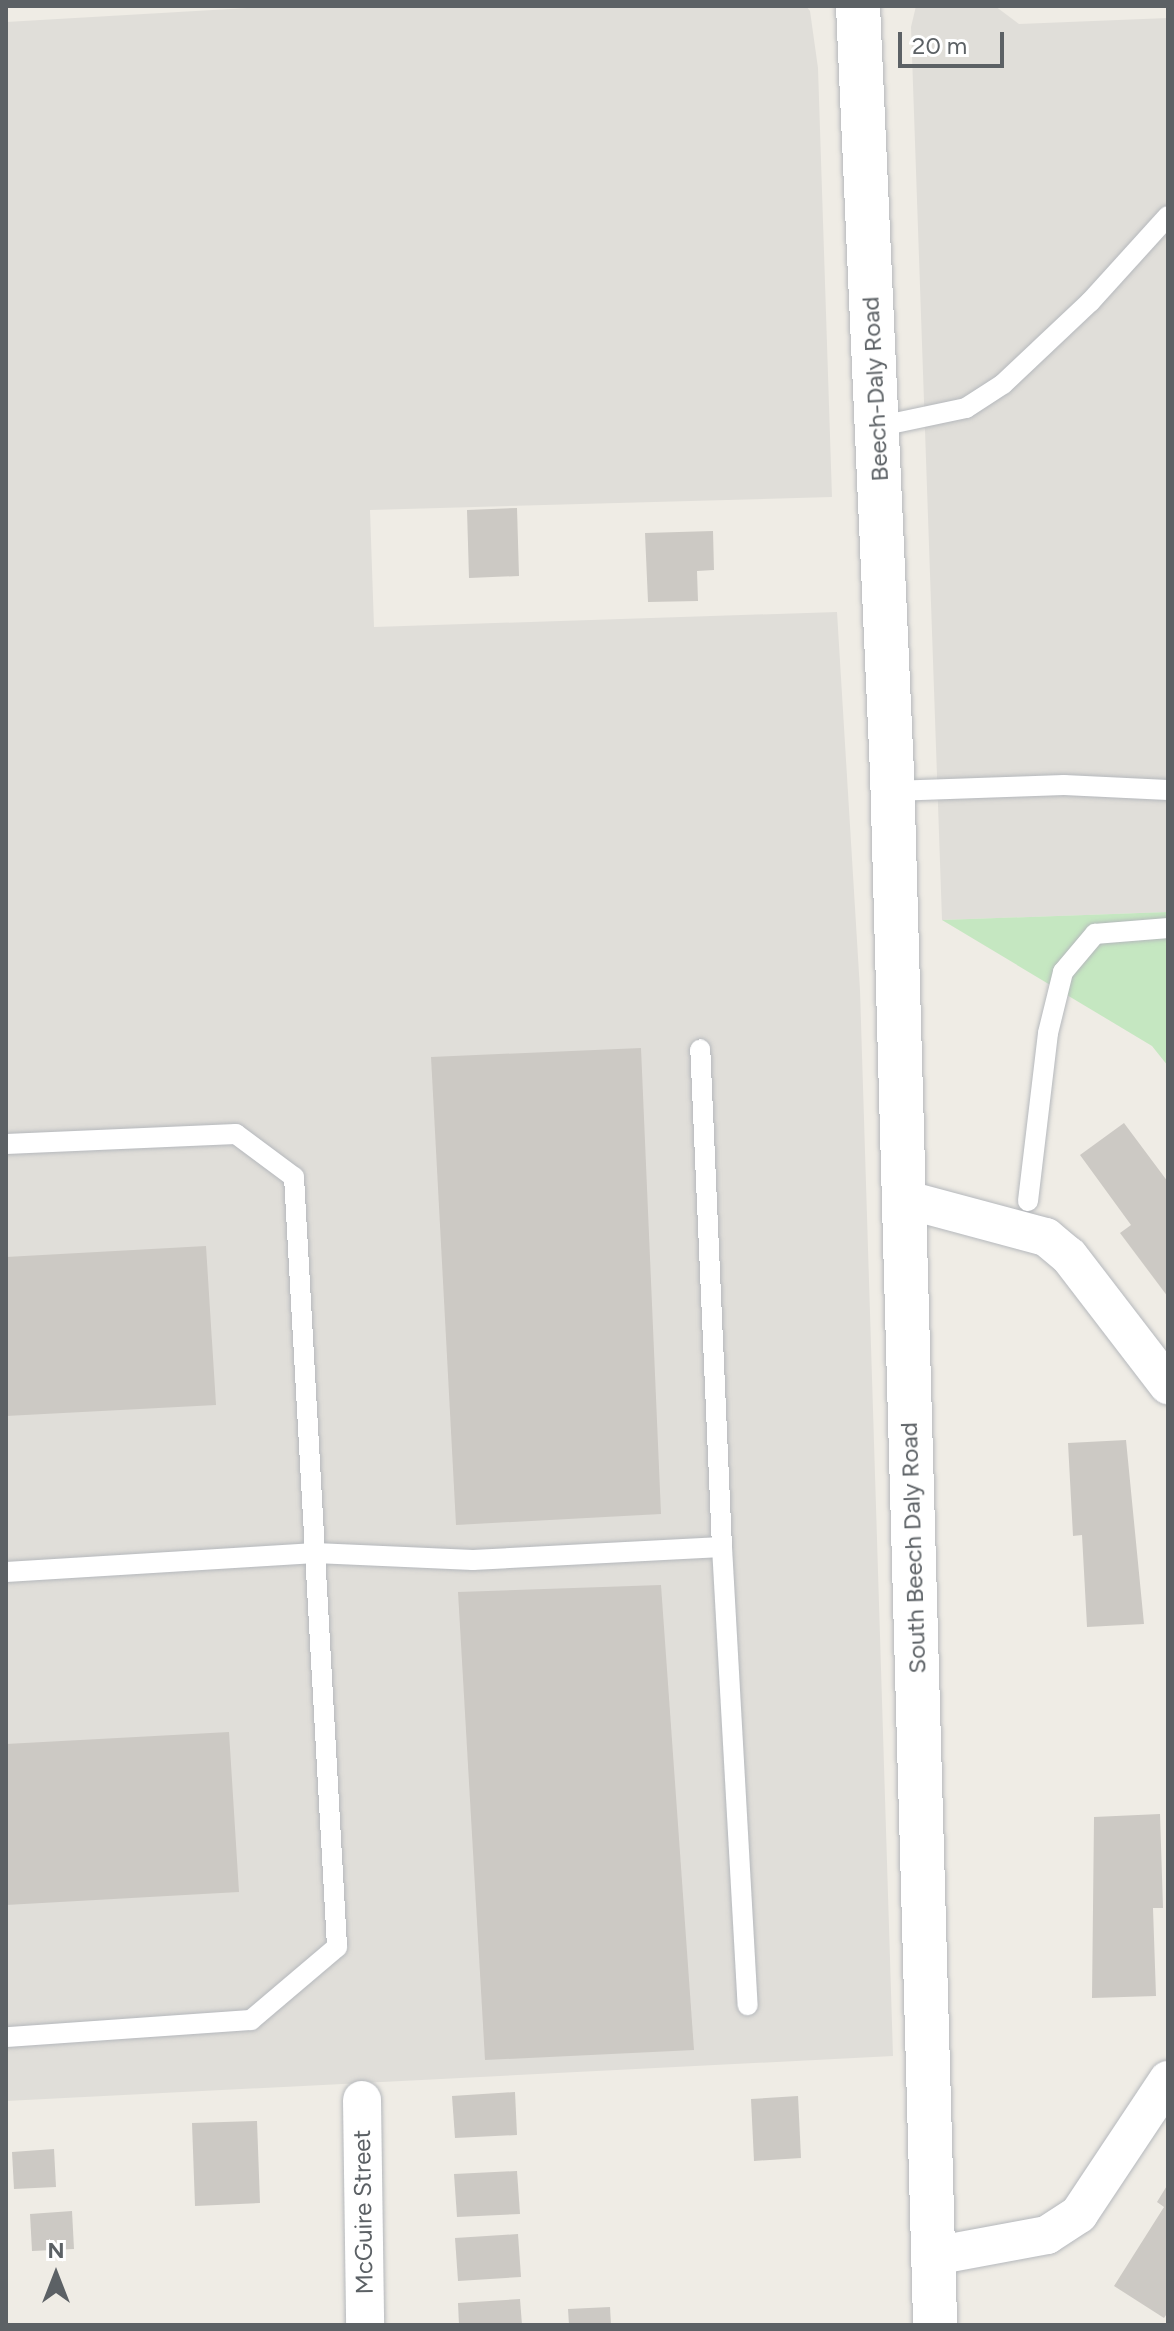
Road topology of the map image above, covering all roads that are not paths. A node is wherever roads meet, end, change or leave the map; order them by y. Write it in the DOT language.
graph roads {
  1 [pos="858,6"];
  2 [pos="1168,216"];
  3 [pos="876,427"];
  4 [pos="892,781"];
  5 [pos="1168,790"];
  6 [pos="1168,928"];
  7 [pos="700,1049"];
  8 [pos="6,1144"];
  9 [pos="904,1199"];
  10 [pos="1028,1201"];
  11 [pos="1168,1385"];
  12 [pos="722,1547"];
  13 [pos="315,1553"];
  14 [pos="6,1572"];
  15 [pos="748,2005"];
  16 [pos="6,2037"];
  17 [pos="1168,2080"];
  18 [pos="362,2100"];
  19 [pos="934,2256"];
  20 [pos="365,2325"];
  21 [pos="935,2325"];
  1 -- 3 [label="street, Beech-Daly Road"];
  2 -- 3 [label="lane"];
  3 -- 4 [label="street, Beech-Daly Road"];
  4 -- 5 [label="lane"];
  4 -- 9 [label="street, South Beech Daly Road"];
  6 -- 10 [label="lane"];
  7 -- 12 [label="lane"];
  8 -- 13 [label="lane"];
  9 -- 11 [label="street"];
  9 -- 19 [label="street, South Beech Daly Road"];
  12 -- 13 [label="lane"];
  12 -- 15 [label="lane"];
  13 -- 14 [label="lane"];
  13 -- 16 [label="lane"];
  17 -- 19 [label="street"];
  18 -- 20 [label="street, McGuire Street"];
  19 -- 21 [label="street, South Beech Daly Road"];
}
